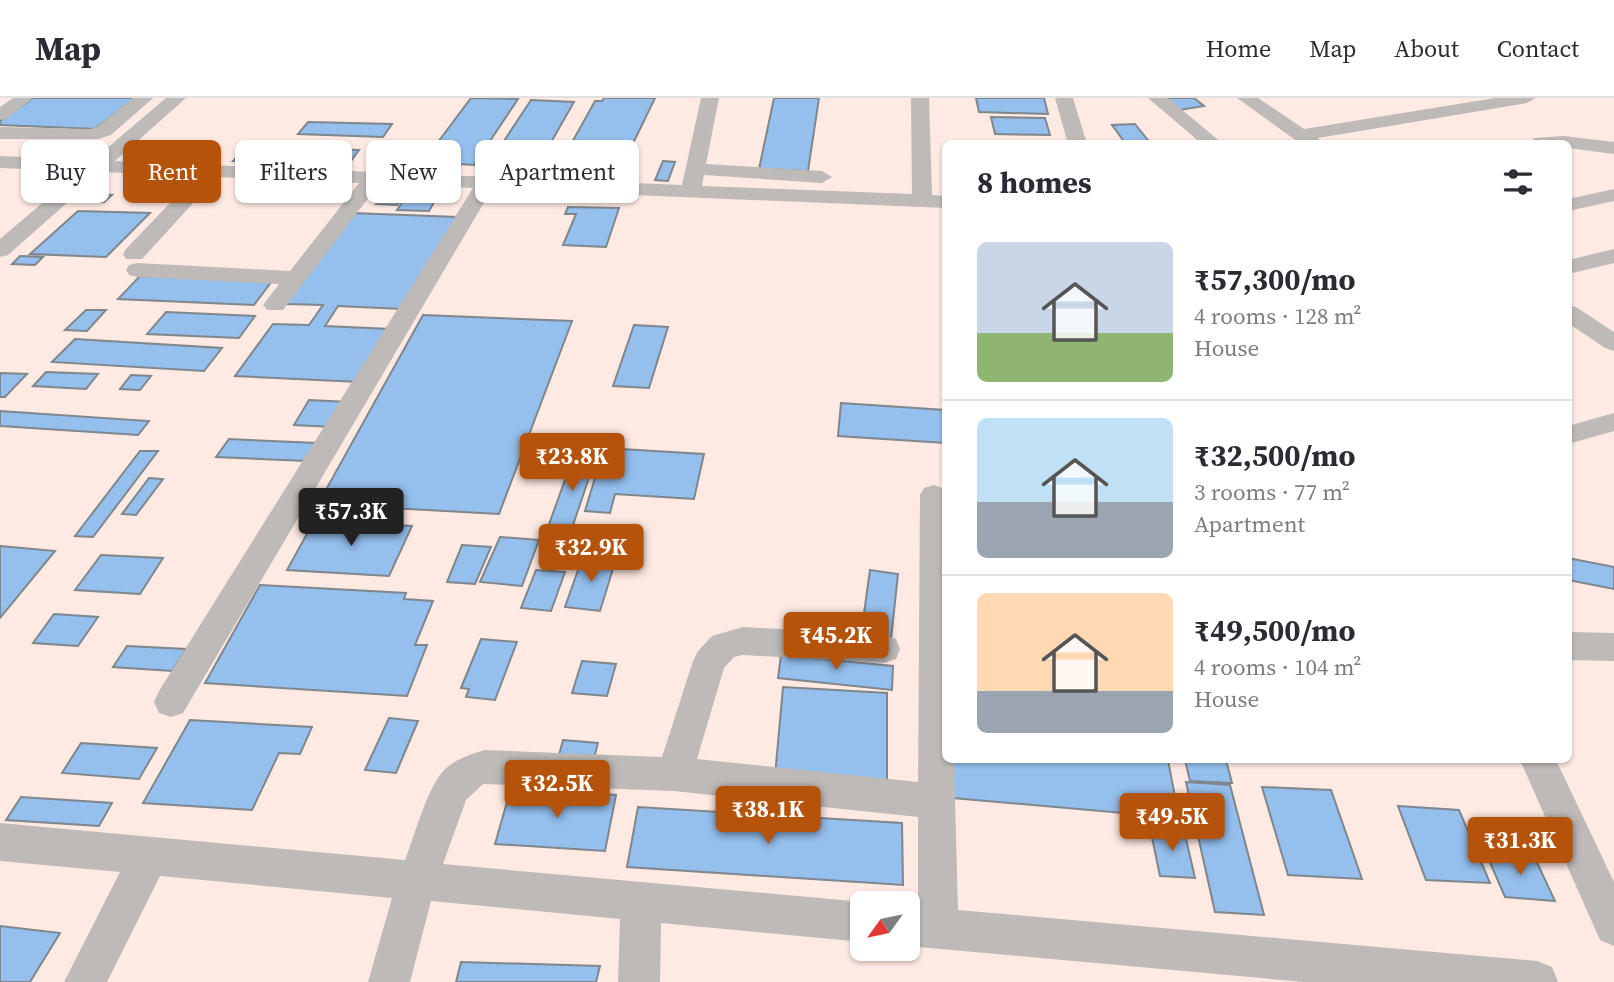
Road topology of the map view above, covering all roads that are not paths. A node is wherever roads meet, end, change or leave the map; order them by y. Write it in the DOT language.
graph roads {
  1 [pos="24,98"];
  2 [pos="144,98"];
  3 [pos="177,98"];
  4 [pos="710,98"];
  5 [pos="920,98"];
  6 [pos="1064,98"];
  7 [pos="1157,98"];
  8 [pos="1246,98"];
  9 [pos="1394,98"];
  10 [pos="1527,98"];
  11 [pos="0,115"];
  12 [pos="1419,118"];
  13 [pos="0,133"];
  14 [pos="1308,139"];
  15 [pos="1077,140"];
  16 [pos="1209,140"];
  17 [pos="1572,143"];
  18 [pos="1614,148"];
  19 [pos="109,159"];
  20 [pos="0,162"];
  21 [pos="21,163"];
  22 [pos="696,169"];
  23 [pos="221,171"];
  24 [pos="366,178"];
  25 [pos="899,181"];
  26 [pos="366,187"];
  27 [pos="639,189"];
  28 [pos="691,191"];
  29 [pos="1614,195"];
  30 [pos="475,201"];
  31 [pos="922,201"];
  32 [pos="942,202"];
  33 [pos="57,203"];
  34 [pos="185,203"];
  35 [pos="1572,204"];
  36 [pos="0,250"];
  37 [pos="1614,256"];
  38 [pos="1572,266"];
  39 [pos="295,278"];
  40 [pos="275,305"];
  41 [pos="1572,314"];
  42 [pos="1610,336"];
  43 [pos="1614,422"];
  44 [pos="1572,434"];
  45 [pos="934,495"];
  46 [pos="1572,646"];
  47 [pos="1614,648"];
  48 [pos="884,649"];
  49 [pos="171,702"];
  50 [pos="1539,763"];
  51 [pos="674,774"];
  52 [pos="937,802"];
  53 [pos="0,842"];
  54 [pos="149,856"];
  55 [pos="416,883"];
  56 [pos="641,902"];
  57 [pos="850,921"];
  58 [pos="1614,926"];
  59 [pos="923,928"];
  60 [pos="85,982"];
  61 [pos="388,982"];
  62 [pos="639,982"];
  63 [pos="1537,982"];
  1 -- 11 [label="street"];
  2 -- 13 [label="street"];
  3 -- 19 [label="street"];
  4 -- 22 [label="street"];
  5 -- 31 [label="street"];
  6 -- 15 [label="street"];
  7 -- 16 [label="street"];
  8 -- 14 [label="street"];
  9 -- 12 [label="street"];
  10 -- 12 [label="street"];
  12 -- 14 [label="street"];
  17 -- 18 [label="street"];
  20 -- 21 [label="street"];
  22 -- 25 [label="street"];
  22 -- 28 [label="street"];
  23 -- 24 [label="street"];
  26 -- 39 [label="street"];
  27 -- 28 [label="street"];
  28 -- 31 [label="street"];
  29 -- 35 [label="street"];
  30 -- 49 [label="street"];
  31 -- 32 [label="street"];
  33 -- 36 [label="street"];
  34 -- 39 [label="street"];
  37 -- 38 [label="street"];
  39 -- 40 [label="street"];
  41 -- 42 [label="street"];
  43 -- 44 [label="street"];
  45 -- 52 [label="street"];
  46 -- 47 [label="street"];
  48 -- 51 [label="street"];
  50 -- 58 [label="street"];
  51 -- 52 [label="street"];
  51 -- 55 [label="street"];
  52 -- 59 [label="street"];
  53 -- 54 [label="street"];
  54 -- 55 [label="street"];
  54 -- 60 [label="street"];
  55 -- 56 [label="street"];
  55 -- 61 [label="street"];
  56 -- 57 [label="street"];
  56 -- 62 [label="street"];
  59 -- 63 [label="street"];
}
